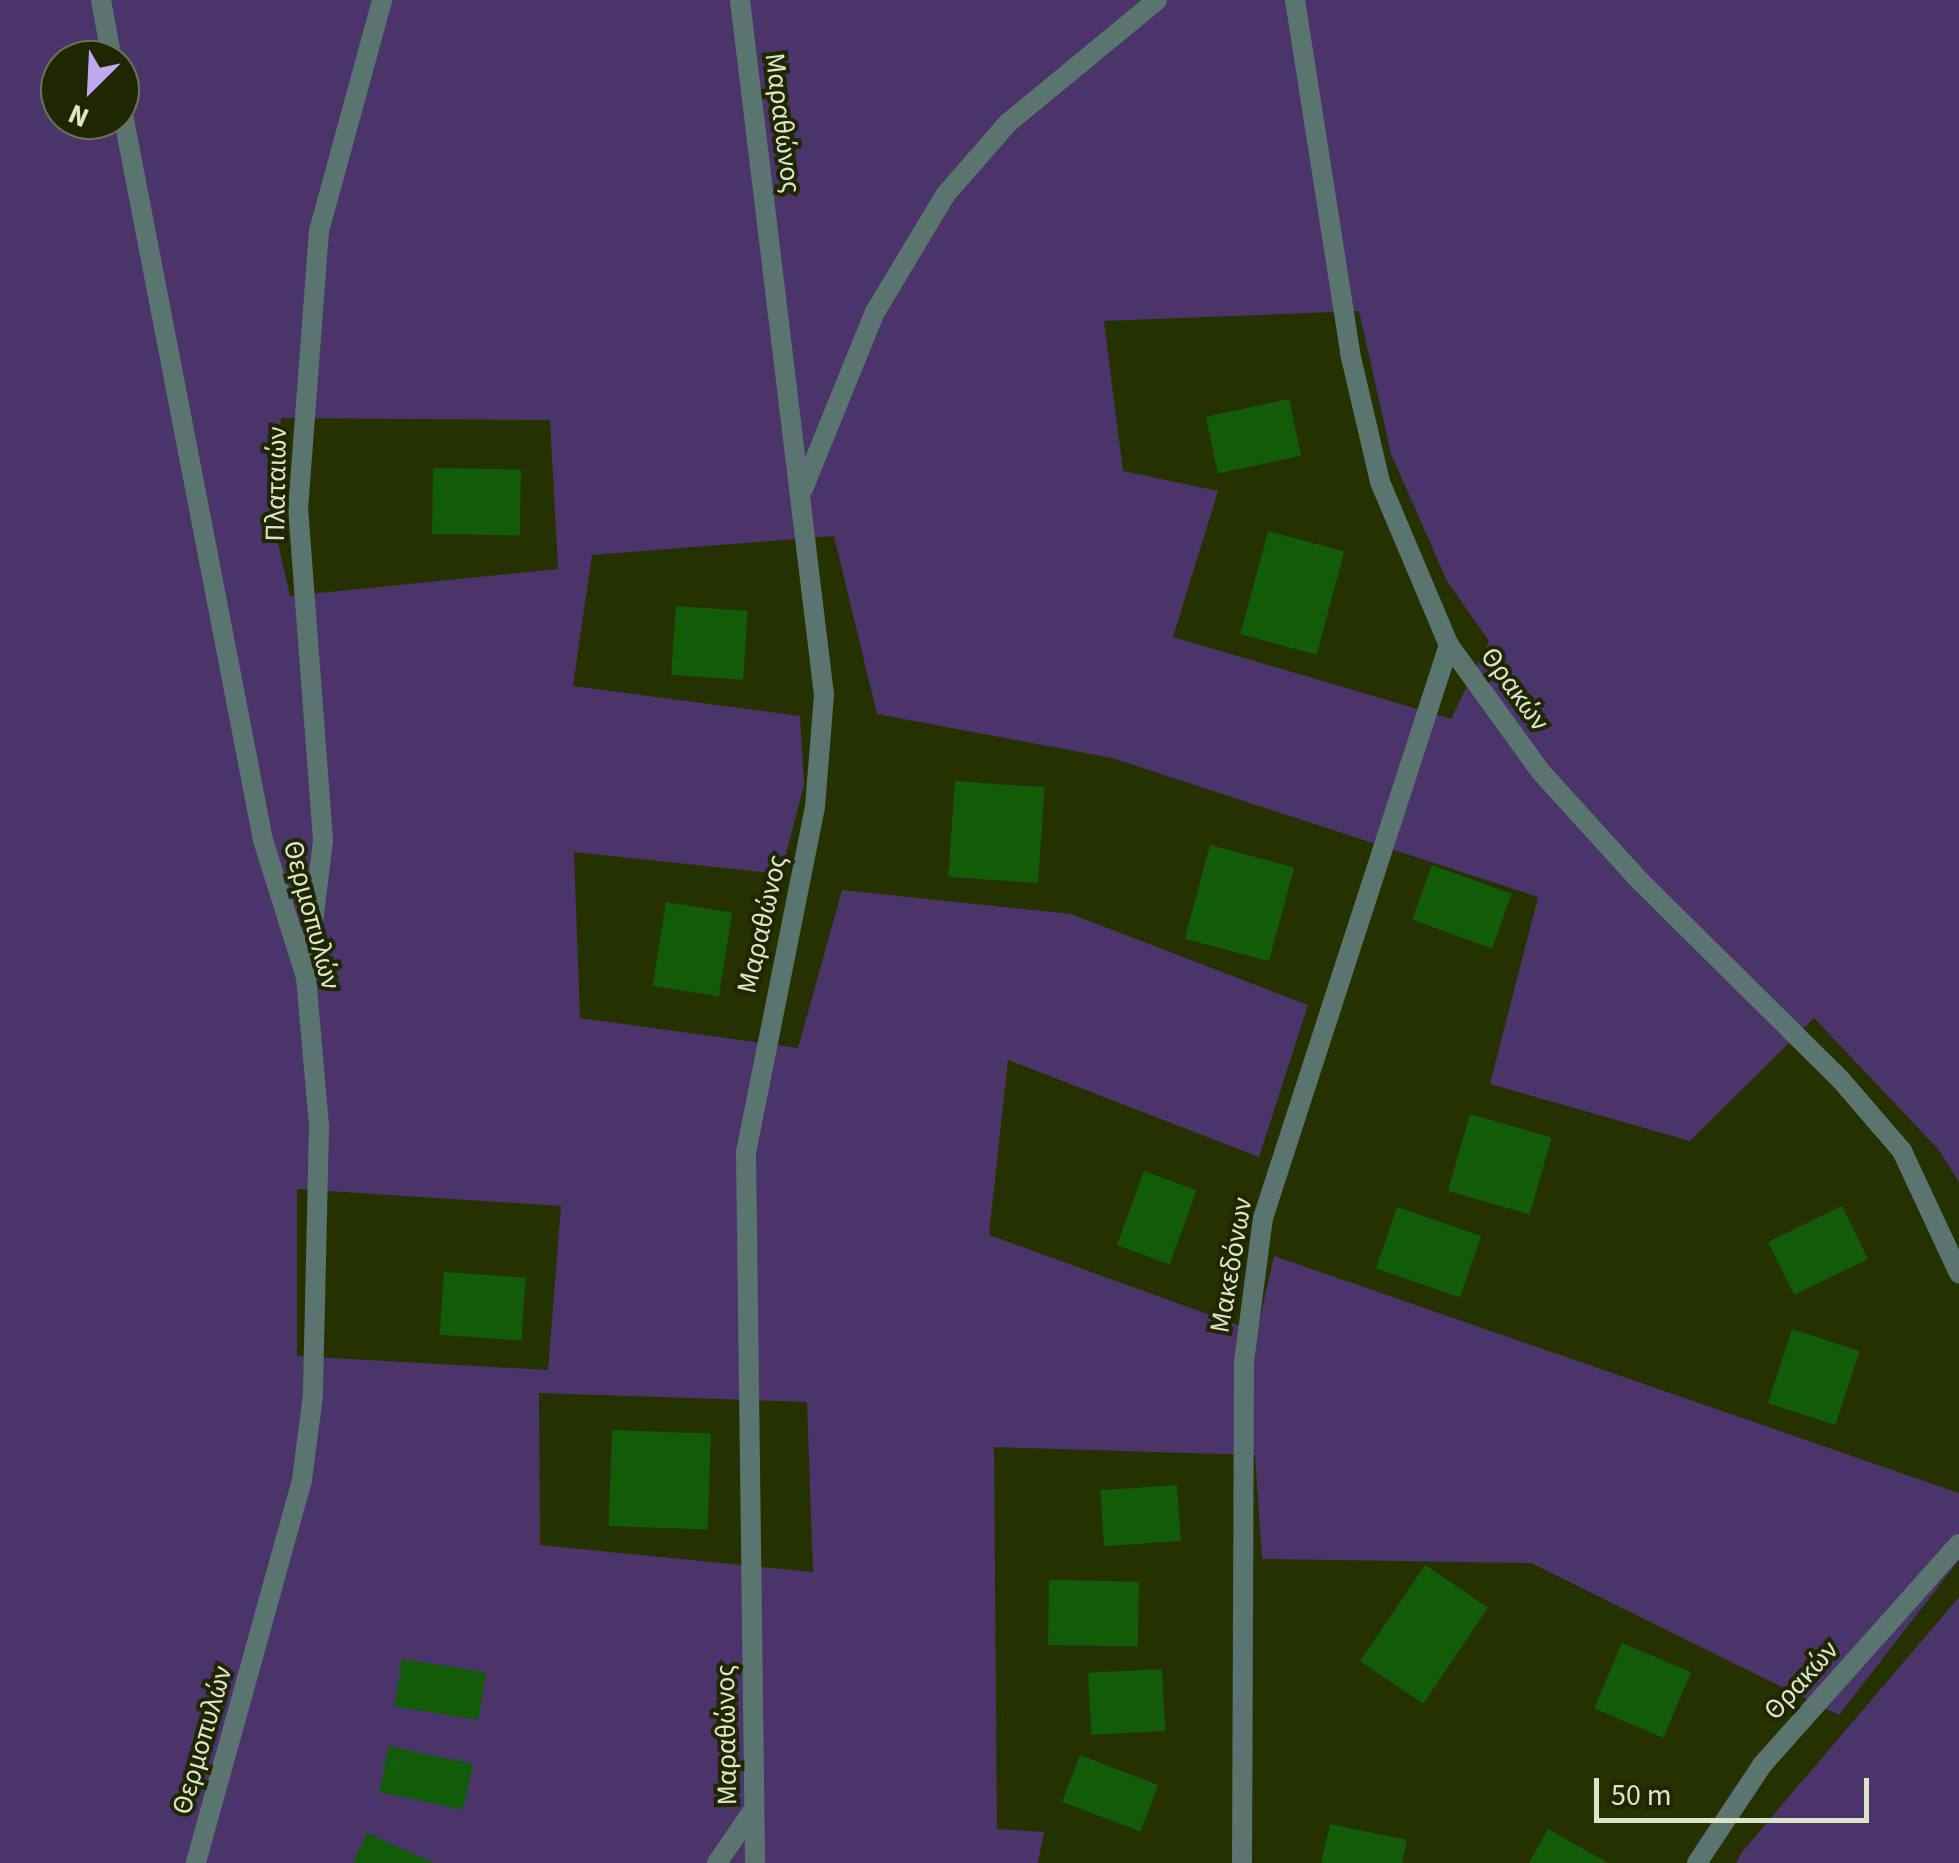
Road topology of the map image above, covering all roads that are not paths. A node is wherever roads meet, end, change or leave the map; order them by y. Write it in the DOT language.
graph roads {
  1 [pos="101,0"];
  2 [pos="382,0"];
  3 [pos="740,0"];
  4 [pos="1157,0"];
  5 [pos="1295,0"];
  6 [pos="108,40"];
  7 [pos="128,140"];
  8 [pos="802,491"];
  9 [pos="1450,644"];
  10 [pos="306,977"];
  11 [pos="1952,1228"];
  12 [pos="1959,1273"];
  13 [pos="1959,1544"];
  14 [pos="755,1808"];
  15 [pos="196,1863"];
  16 [pos="717,1863"];
  17 [pos="754,1863"];
  18 [pos="1242,1863"];
  19 [pos="1697,1863"];
  1 -- 6 [label="street"];
  2 -- 10 [label="street, Πλαταιών"];
  3 -- 8 [label="street, Μαραθώνος"];
  4 -- 8 [label="street"];
  5 -- 9 [label="street, Θρακών"];
  7 -- 10 [label="street, Θερμοπυλών"];
  8 -- 14 [label="street, Μαραθώνος"];
  9 -- 11 [label="street, Θρακών"];
  9 -- 18 [label="street, Μακεδόνων"];
  10 -- 15 [label="street, Θερμοπυλών"];
  11 -- 12 [label="street, Θρακών"];
  13 -- 19 [label="street, Θρακών"];
  14 -- 16 [label="street"];
  14 -- 17 [label="street, Μαραθώνος"];
}
